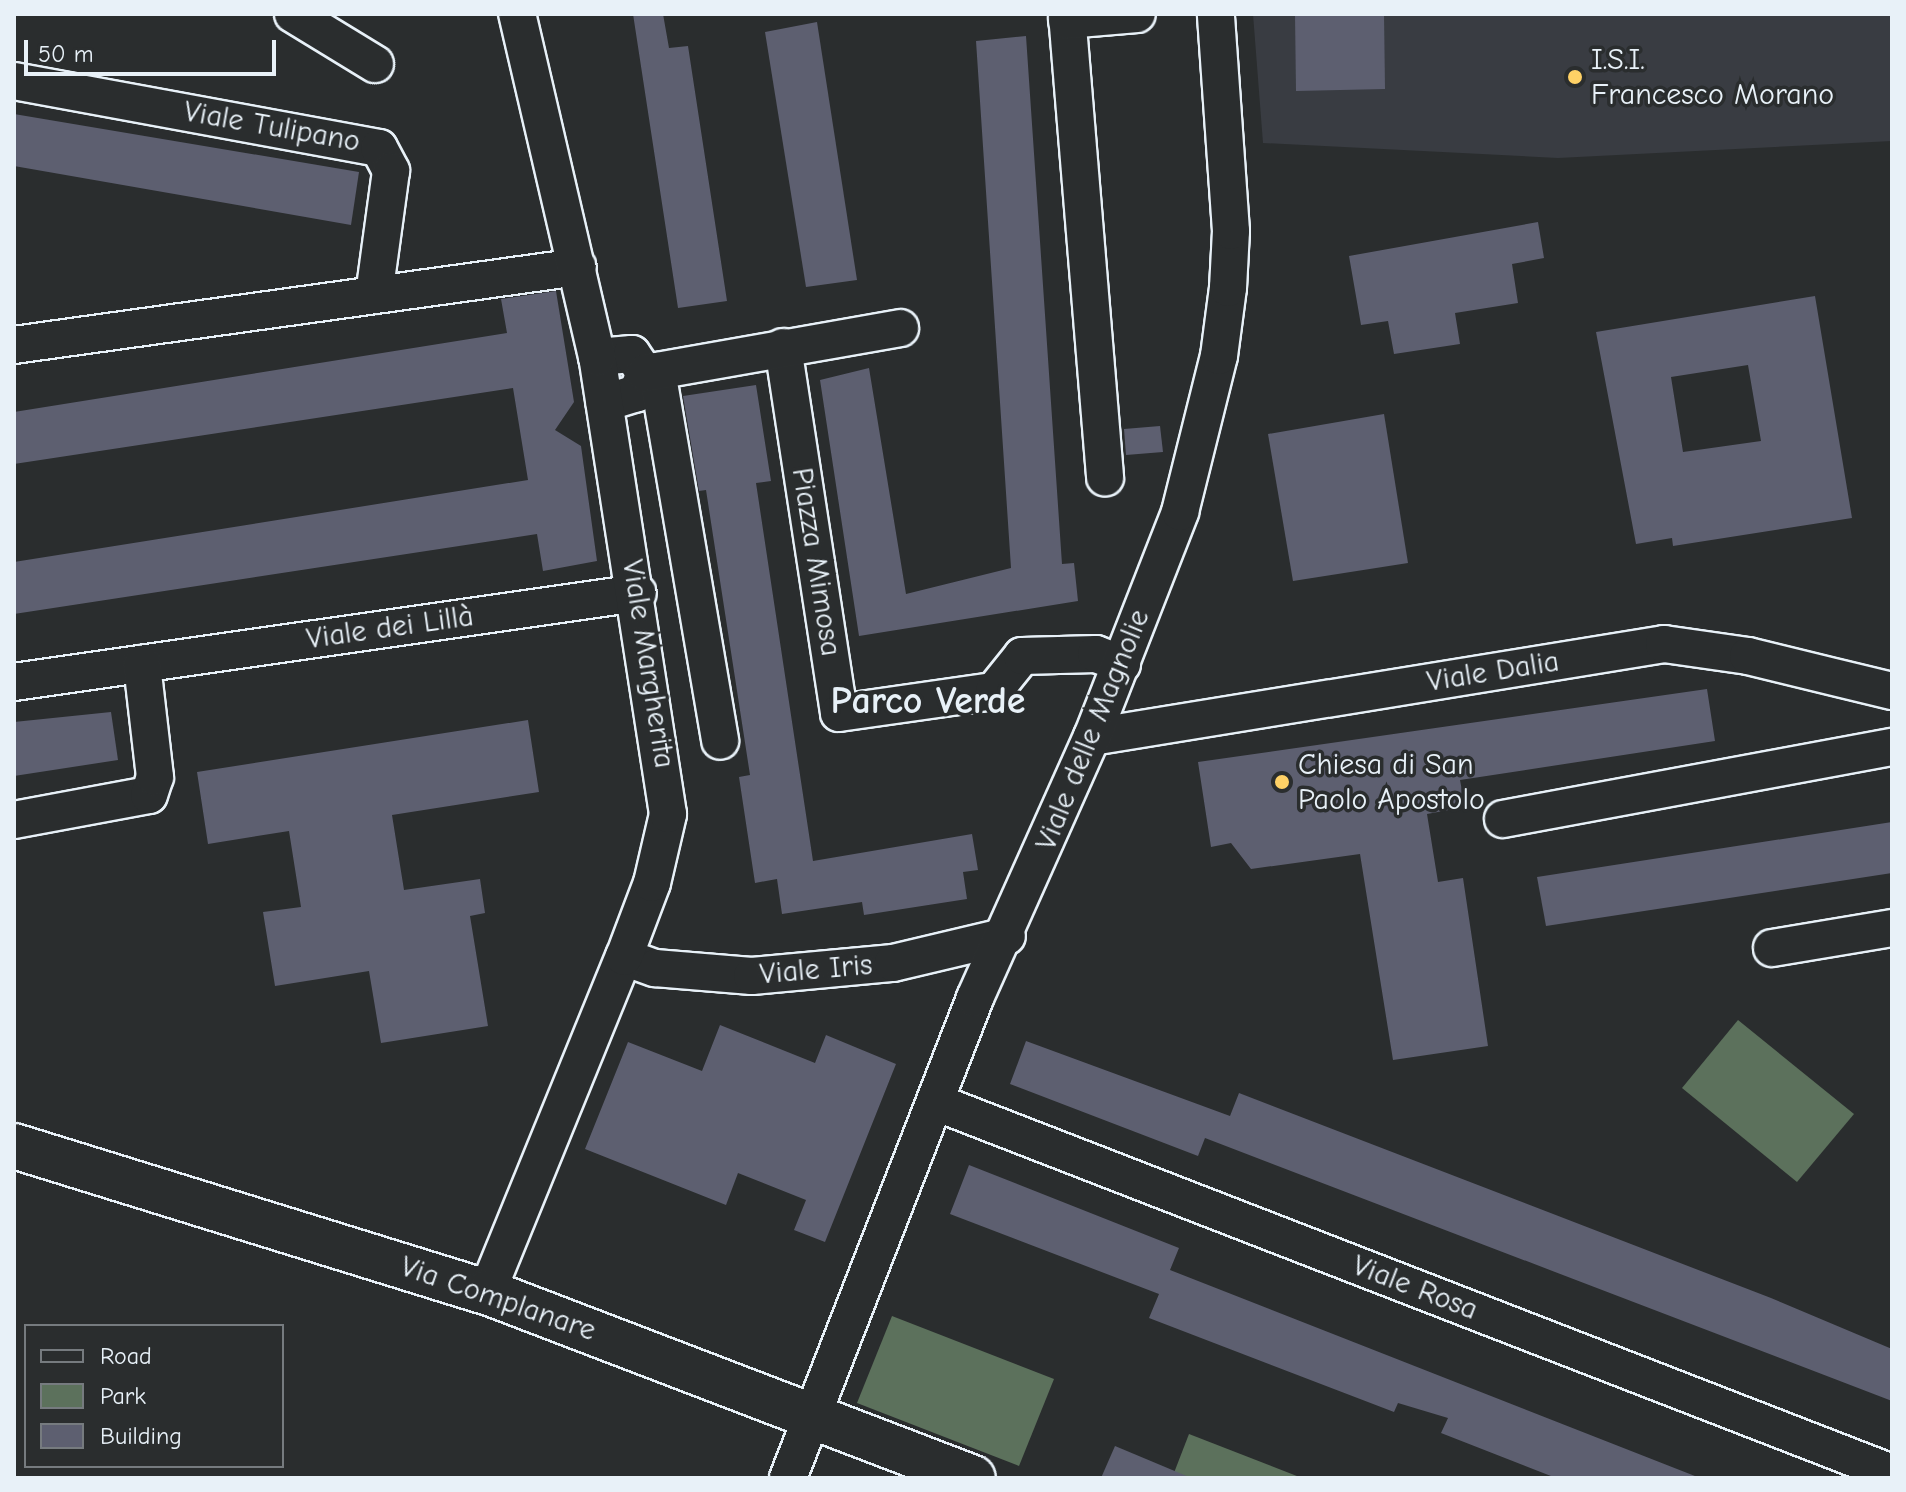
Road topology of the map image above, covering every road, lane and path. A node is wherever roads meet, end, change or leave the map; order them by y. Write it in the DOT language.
graph roads {
  1 [pos="293,14"];
  2 [pos="517,14"];
  3 [pos="1137,14"];
  4 [pos="1216,14"];
  5 [pos="1067,17"];
  6 [pos="375,64"];
  7 [pos="14,81"];
  8 [pos="578,267"];
  9 [pos="374,295"];
  10 [pos="900,328"];
  11 [pos="14,345"];
  12 [pos="783,347"];
  13 [pos="597,357"];
  14 [pos="651,372"];
  15 [pos="604,403"];
  16 [pos="1105,477"];
  17 [pos="638,593"];
  18 [pos="142,664"];
  19 [pos="1122,664"];
  20 [pos="14,682"];
  21 [pos="1892,691"];
  22 [pos="1092,737"];
  23 [pos="720,741"];
  24 [pos="1892,747"];
  25 [pos="1503,819"];
  26 [pos="14,820"];
  27 [pos="1892,928"];
  28 [pos="1007,936"];
  29 [pos="1772,948"];
  30 [pos="624,957"];
  31 [pos="938,1103"];
  32 [pos="14,1146"];
  33 [pos="487,1292"];
  34 [pos="809,1412"];
  35 [pos="1892,1473"];
  36 [pos="788,1478"];
  37 [pos="973,1478"];
  1 -- 6 [label="street"];
  2 -- 8 [label="street, Viale Margherita"];
  3 -- 5 [label="street"];
  4 -- 19 [label="street, Viale delle Magnolie"];
  5 -- 16 [label="street"];
  7 -- 9 [label="street, Viale Tulipano"];
  8 -- 9 [label="street"];
  8 -- 13 [label="street, Viale Margherita"];
  9 -- 11 [label="street"];
  10 -- 12 [label="street"];
  12 -- 14 [label="street"];
  12 -- 19 [label="street, Piazza Mimosa"];
  13 -- 14 [label="street"];
  13 -- 15 [label="street, Viale Margherita"];
  14 -- 15 [label="street"];
  14 -- 23 [label="street, Viale Margherita"];
  15 -- 17 [label="street, Viale Margherita"];
  17 -- 18 [label="street, Viale dei Lillà"];
  17 -- 30 [label="street, Viale Margherita"];
  18 -- 20 [label="street, Viale dei Lillà"];
  18 -- 26 [label="street"];
  19 -- 22 [label="street, Viale delle Magnolie"];
  21 -- 22 [label="street, Viale Dalia"];
  22 -- 28 [label="street, Viale delle Magnolie"];
  24 -- 25 [label="street"];
  27 -- 29 [label="street"];
  28 -- 30 [label="street, Viale Iris"];
  28 -- 31 [label="street, Viale delle Magnolie"];
  30 -- 33 [label="street, Viale Margherita"];
  31 -- 34 [label="street, Viale delle Magnolie"];
  31 -- 35 [label="street, Viale Rosa"];
  32 -- 33 [label="main road, Via Complanare"];
  33 -- 34 [label="main road, Via Complanare"];
  34 -- 36 [label="street, Viale delle Magnolie"];
  34 -- 37 [label="main road, Via Complanare"];
}
